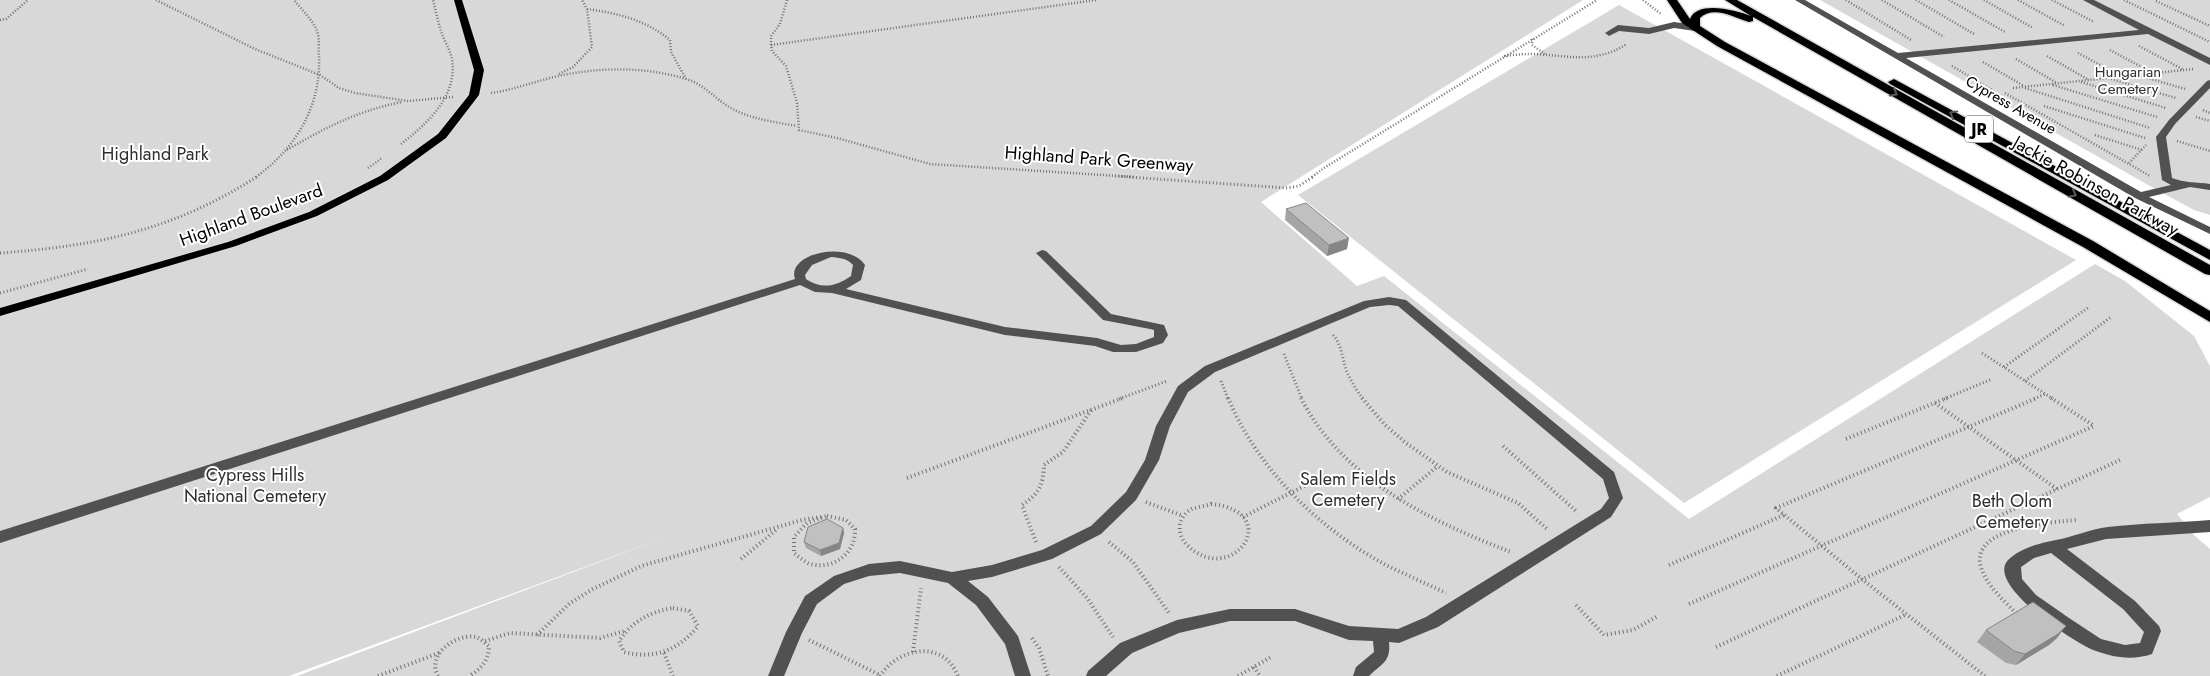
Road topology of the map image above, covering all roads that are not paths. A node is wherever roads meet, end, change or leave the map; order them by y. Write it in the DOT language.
graph roads {
  1 [pos="458,0"];
  2 [pos="1672,0"];
  3 [pos="1730,0"];
  4 [pos="1749,0"];
  5 [pos="1799,0"];
  6 [pos="2087,0"];
  7 [pos="1695,28"];
  8 [pos="2151,32"];
  9 [pos="1609,33"];
  10 [pos="1897,56"];
  11 [pos="2210,62"];
  12 [pos="1851,70"];
  13 [pos="2210,83"];
  14 [pos="2177,187"];
  15 [pos="2210,187"];
  16 [pos="2139,196"];
  17 [pos="2210,231"];
  18 [pos="1042,253"];
  19 [pos="2210,256"];
  20 [pos="2210,271"];
  21 [pos="801,281"];
  22 [pos="832,289"];
  23 [pos="0,312"];
  24 [pos="2210,317"];
  25 [pos="2210,526"];
  26 [pos="0,537"];
  27 [pos="2053,546"];
  28 [pos="952,578"];
  29 [pos="1380,635"];
  30 [pos="776,676"];
  31 [pos="1023,676"];
  32 [pos="1094,676"];
  33 [pos="1361,676"];
  1 -- 23 [label="main road, Highland Boulevard"];
  2 -- 7 [label="highway"];
  3 -- 12 [label="highway, Jackie Robinson Parkway / JR"];
  19 -- 4 [label="highway, Jackie Robinson Parkway / JR, one-way"];
  5 -- 10 [label="street, Cypress Avenue"];
  6 -- 8 [label="street"];
  7 -- 9 [label="street"];
  7 -- 12 [label="highway"];
  7 -- 24 [label="highway"];
  8 -- 10 [label="street"];
  8 -- 11 [label="street"];
  10 -- 16 [label="street, Cypress Avenue"];
  12 -- 20 [label="highway, Jackie Robinson Parkway / JR, one-way"];
  13 -- 14 [label="street"];
  14 -- 15 [label="street"];
  14 -- 16 [label="street"];
  16 -- 17 [label="street, Cypress Avenue"];
  18 -- 22 [label="street"];
  21 -- 22 [label="street"];
  21 -- 22 [label="street"];
  21 -- 26 [label="street"];
  25 -- 27 [label="street"];
  27 -- 27 [label="street"];
  28 -- 29 [label="street"];
  28 -- 30 [label="street"];
  28 -- 31 [label="street"];
  29 -- 32 [label="street"];
  29 -- 33 [label="street"];
}
